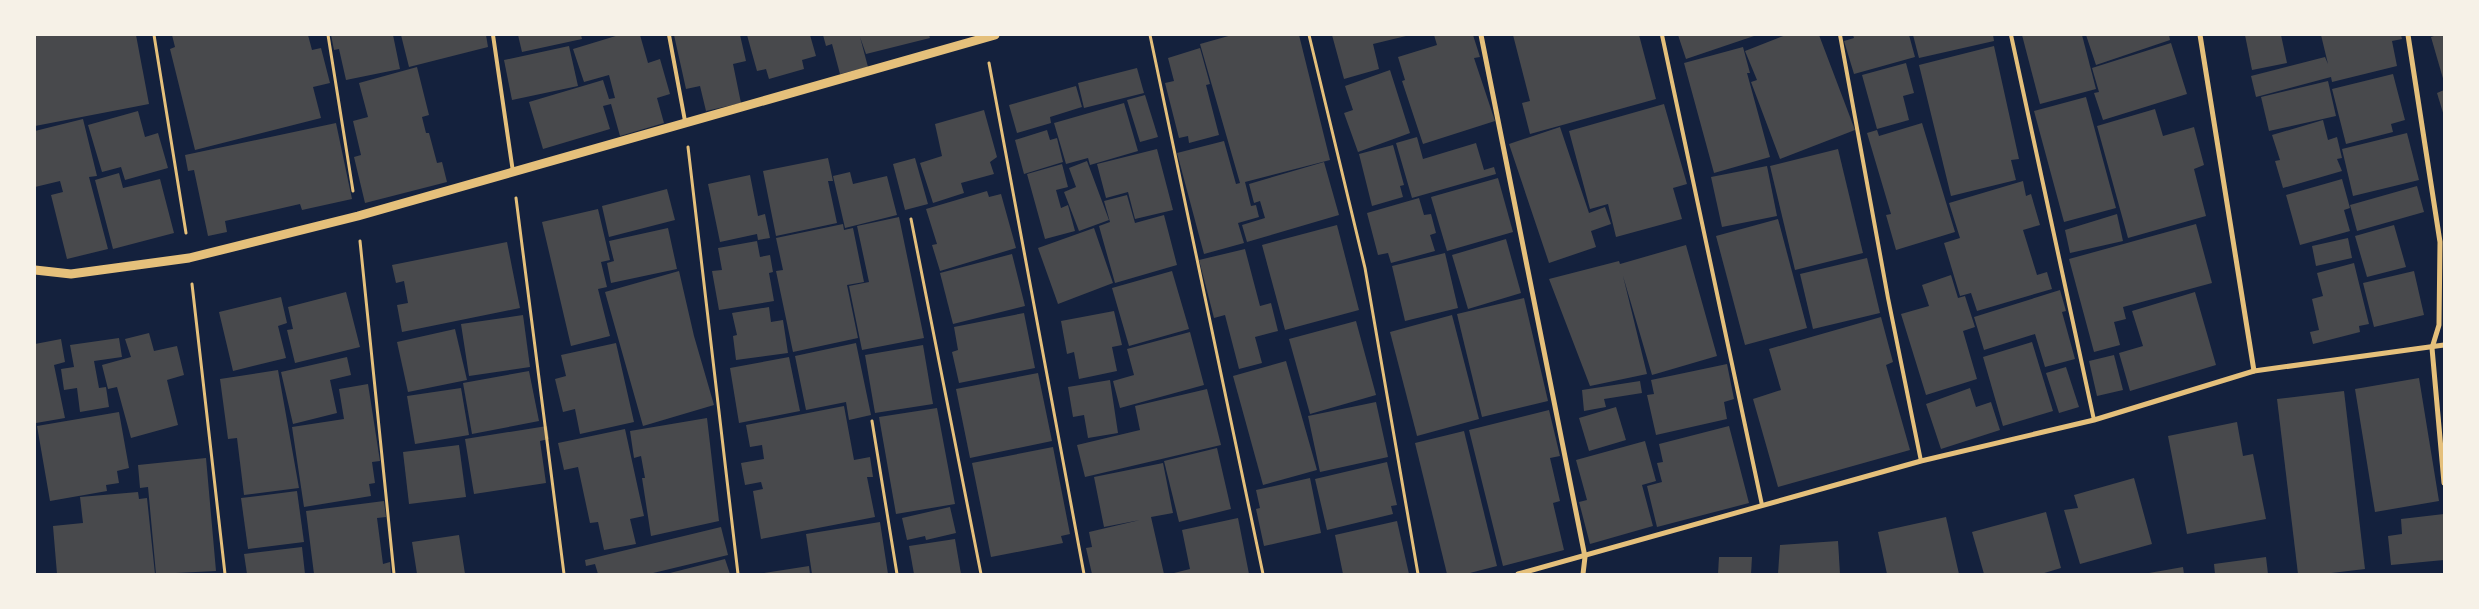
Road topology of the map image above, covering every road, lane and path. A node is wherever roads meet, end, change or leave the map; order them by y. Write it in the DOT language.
graph roads {
  1 [pos="154,35"];
  2 [pos="328,35"];
  3 [pos="493,35"];
  4 [pos="669,35"];
  5 [pos="995,35"];
  6 [pos="1150,35"];
  7 [pos="1309,35"];
  8 [pos="1481,35"];
  9 [pos="1662,35"];
  10 [pos="1840,35"];
  11 [pos="2011,35"];
  12 [pos="2200,35"];
  13 [pos="2408,35"];
  14 [pos="984,36"];
  15 [pos="685,121"];
  16 [pos="513,172"];
  17 [pos="358,216"];
  18 [pos="911,219"];
  19 [pos="189,258"];
  20 [pos="35,270"];
  21 [pos="2444,345"];
  22 [pos="2432,348"];
  23 [pos="2254,371"];
  24 [pos="2094,420"];
  25 [pos="872,421"];
  26 [pos="1921,461"];
  27 [pos="2444,482"];
  28 [pos="1762,505"];
  29 [pos="1585,557"];
  30 [pos="225,574"];
  31 [pos="394,574"];
  32 [pos="564,574"];
  33 [pos="738,574"];
  34 [pos="897,574"];
  35 [pos="981,574"];
  36 [pos="1084,574"];
  37 [pos="1263,574"];
  38 [pos="1418,574"];
  39 [pos="1518,574"];
  40 [pos="1583,574"];
  1 -- 19 [label="path"];
  2 -- 17 [label="path"];
  3 -- 16 [label="lane"];
  4 -- 15 [label="lane"];
  5 -- 14 [label="street"];
  6 -- 37 [label="path"];
  7 -- 38 [label="path"];
  8 -- 29 [label="street"];
  9 -- 28 [label="lane"];
  10 -- 26 [label="lane"];
  11 -- 24 [label="lane"];
  12 -- 23 [label="street"];
  13 -- 22 [label="street"];
  14 -- 15 [label="street"];
  14 -- 36 [label="path"];
  15 -- 16 [label="street"];
  15 -- 33 [label="path"];
  16 -- 17 [label="street"];
  16 -- 32 [label="path"];
  17 -- 19 [label="street"];
  17 -- 31 [label="path"];
  18 -- 35 [label="path"];
  19 -- 20 [label="street"];
  19 -- 30 [label="path"];
  21 -- 22 [label="street"];
  22 -- 23 [label="street"];
  22 -- 27 [label="street"];
  23 -- 24 [label="street"];
  24 -- 26 [label="street"];
  25 -- 34 [label="path"];
  26 -- 28 [label="street"];
  28 -- 29 [label="street"];
  29 -- 39 [label="street"];
  29 -- 40 [label="street"];
}
